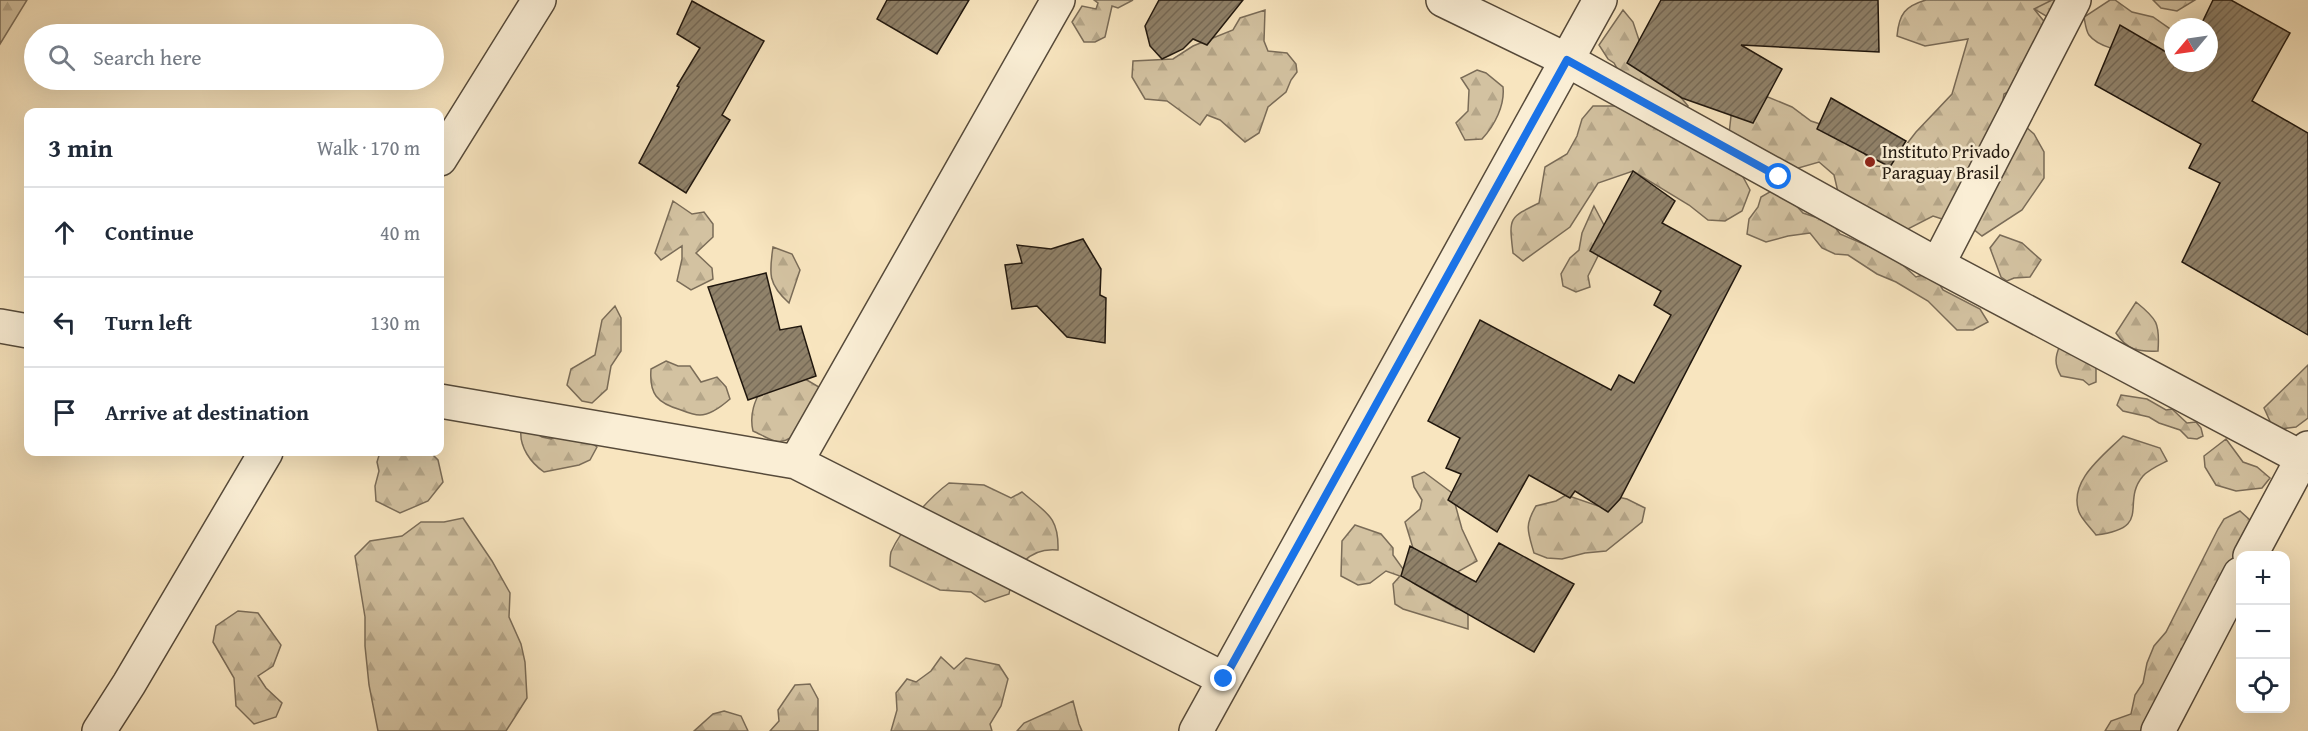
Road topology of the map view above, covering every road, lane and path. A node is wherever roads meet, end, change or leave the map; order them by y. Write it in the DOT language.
graph roads {
  1 [pos="539,0"];
  2 [pos="1058,0"];
  3 [pos="1443,0"];
  4 [pos="1600,0"];
  5 [pos="2074,0"];
  6 [pos="1567,60"];
  7 [pos="444,153"];
  8 [pos="1938,264"];
  9 [pos="0,326"];
  10 [pos="24,330"];
  11 [pos="444,402"];
  12 [pos="2305,453"];
  13 [pos="264,456"];
  14 [pos="796,462"];
  15 [pos="2252,551"];
  16 [pos="2236,583"];
  17 [pos="1224,679"];
  18 [pos="99,731"];
  19 [pos="1196,731"];
  20 [pos="2158,731"];
  1 -- 7 [label="street"];
  2 -- 14 [label="street"];
  3 -- 6 [label="street"];
  4 -- 6 [label="street"];
  5 -- 8 [label="street"];
  6 -- 8 [label="street"];
  6 -- 17 [label="street"];
  8 -- 12 [label="street"];
  9 -- 10 [label="street"];
  11 -- 14 [label="street"];
  12 -- 15 [label="street"];
  13 -- 18 [label="street"];
  14 -- 17 [label="street"];
  16 -- 20 [label="street"];
  17 -- 19 [label="street"];
}
